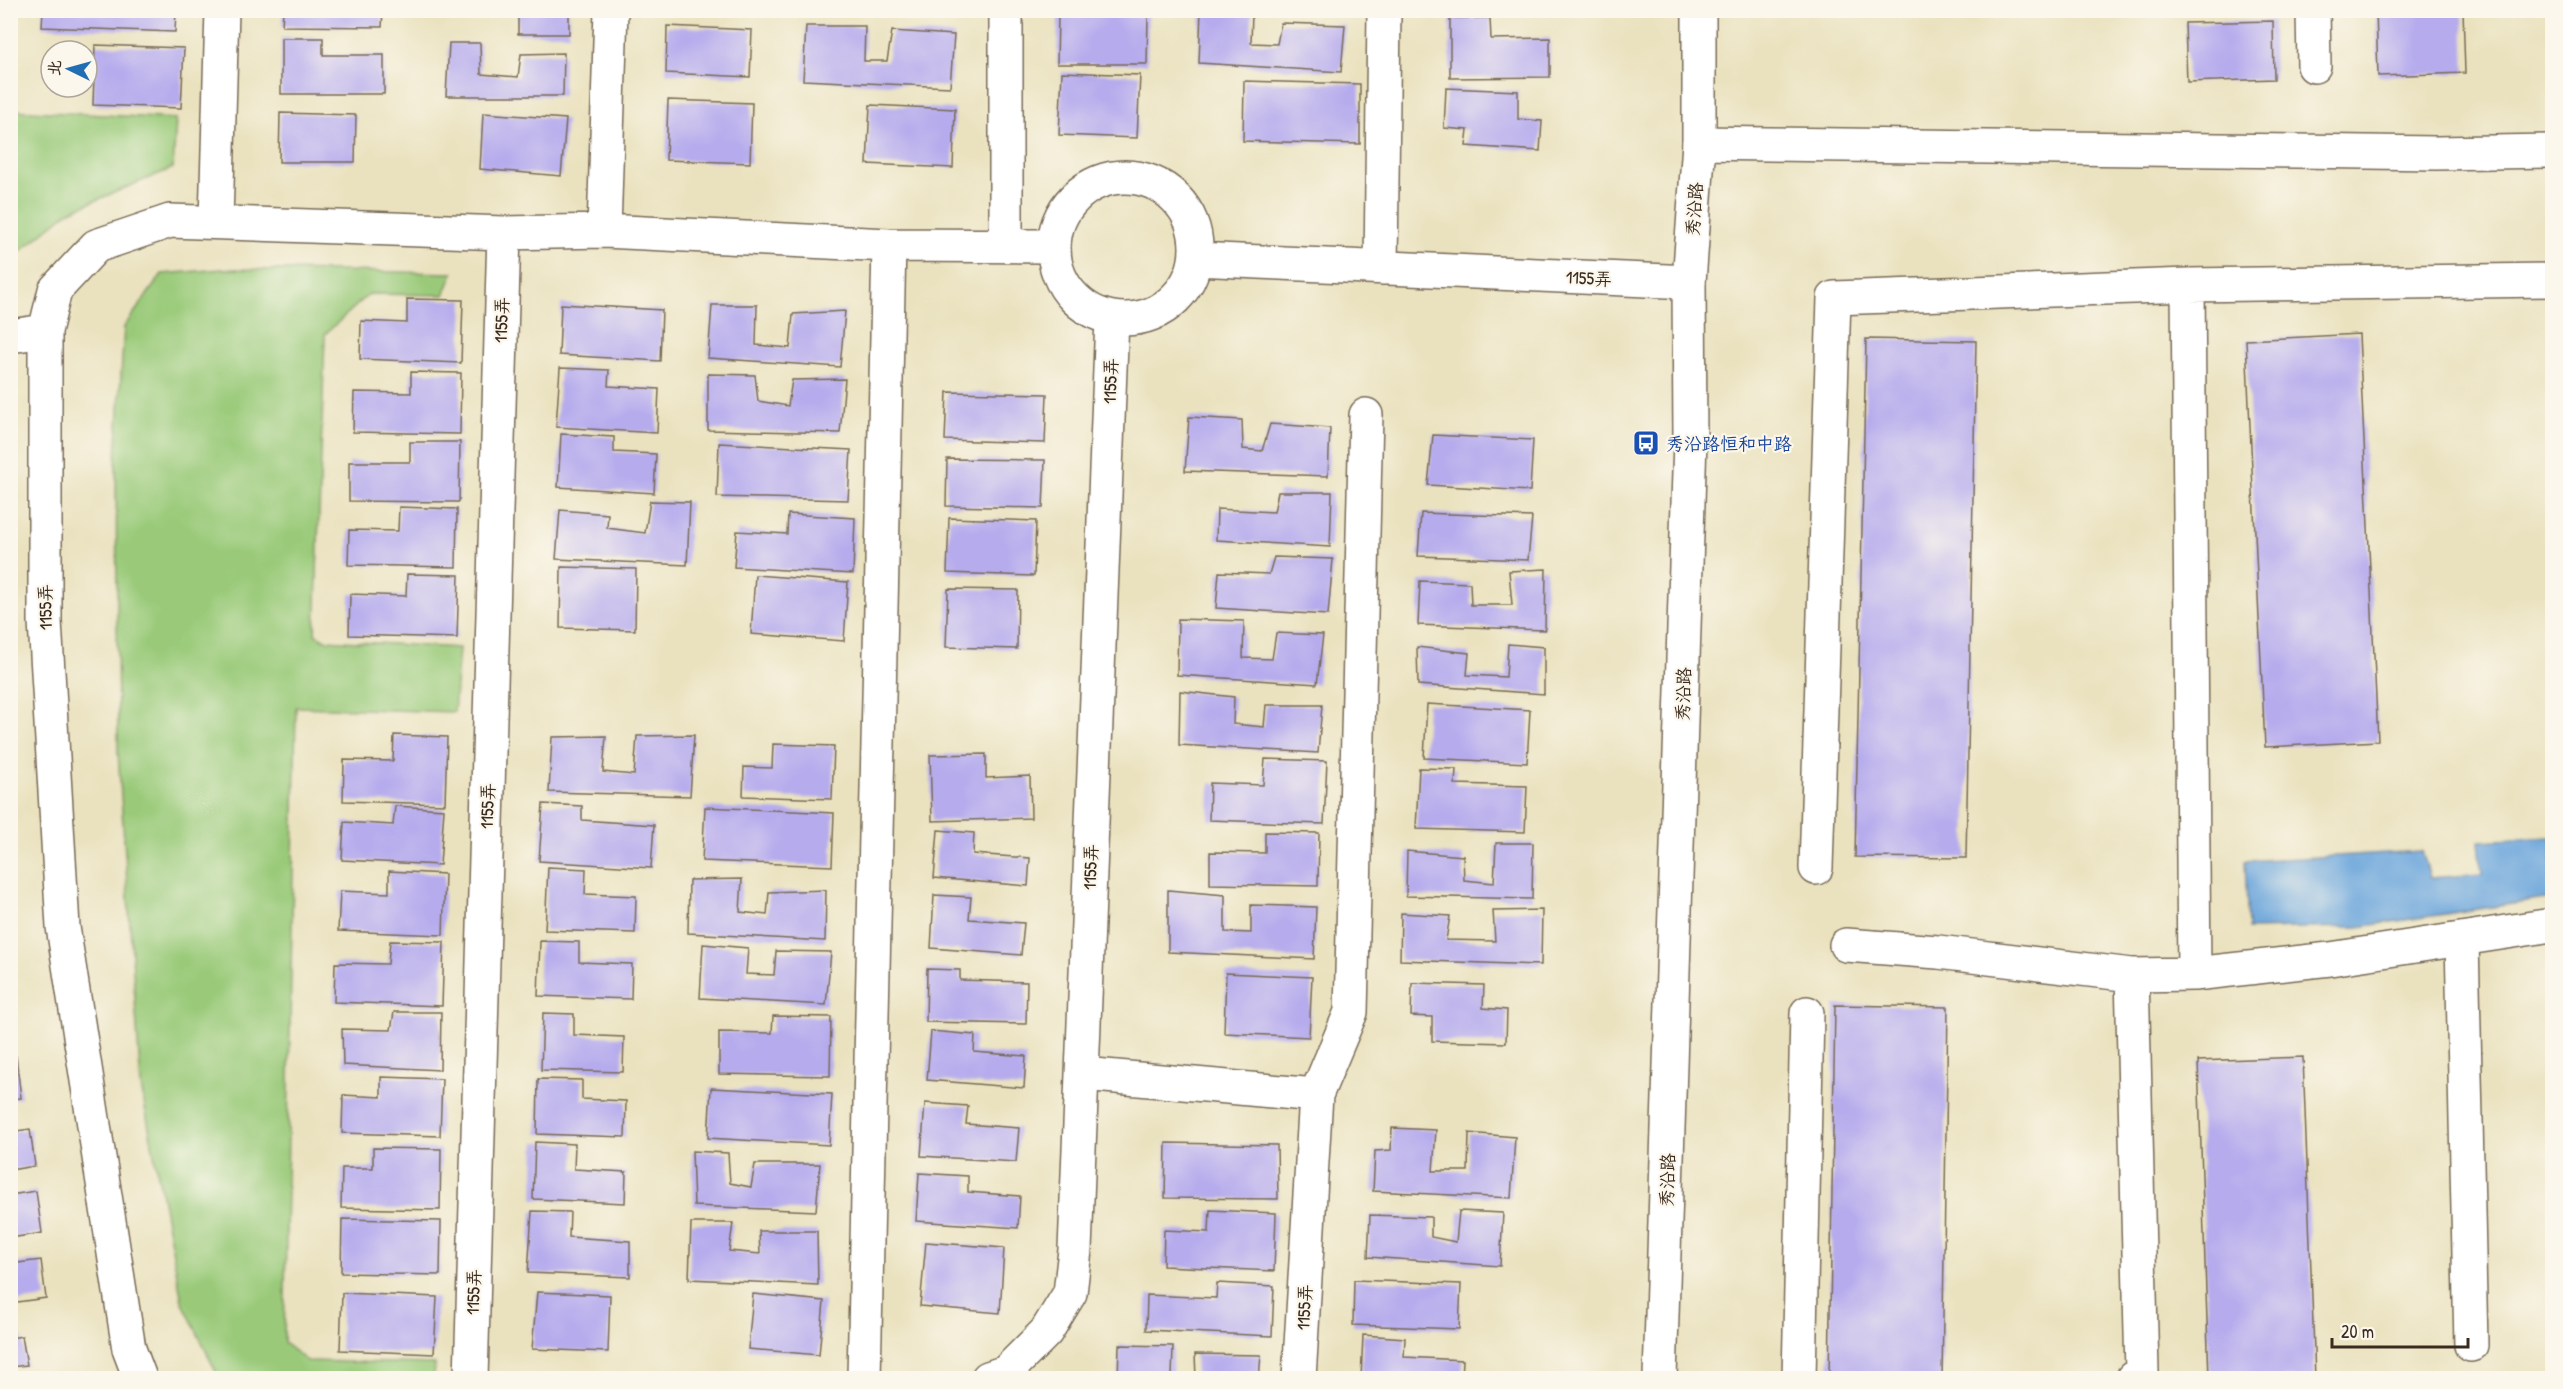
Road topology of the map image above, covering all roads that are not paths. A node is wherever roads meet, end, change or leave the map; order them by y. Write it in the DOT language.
graph roads {
  1 [pos="222,10"];
  2 [pos="611,10"];
  3 [pos="1006,10"];
  4 [pos="1384,10"];
  5 [pos="1699,10"];
  6 [pos="2313,10"];
  7 [pos="2314,66"];
  8 [pos="1699,143"];
  9 [pos="2553,151"];
  10 [pos="216,221"];
  11 [pos="604,231"];
  12 [pos="504,234"];
  13 [pos="889,245"];
  14 [pos="1006,246"];
  15 [pos="1053,246"];
  16 [pos="1196,259"];
  17 [pos="1381,268"];
  18 [pos="2553,280"];
  19 [pos="1689,282"];
  20 [pos="2188,285"];
  21 [pos="1112,319"];
  22 [pos="45,331"];
  23 [pos="10,336"];
  24 [pos="1366,415"];
  25 [pos="1816,867"];
  26 [pos="2553,925"];
  27 [pos="2462,940"];
  28 [pos="1846,945"];
  29 [pos="2194,974"];
  30 [pos="2132,975"];
  31 [pos="1808,1013"];
  32 [pos="1083,1074"];
  33 [pos="1316,1095"];
  34 [pos="2471,1346"];
  35 [pos="141,1378"];
  36 [pos="471,1378"];
  37 [pos="864,1378"];
  38 [pos="988,1378"];
  39 [pos="1299,1378"];
  40 [pos="1660,1378"];
  41 [pos="1799,1378"];
  42 [pos="2133,1378"];
  1 -- 10 [label="street"];
  2 -- 11 [label="street"];
  3 -- 14 [label="street"];
  4 -- 17 [label="street"];
  5 -- 8 [label="street, 秀沿路"];
  6 -- 7 [label="street"];
  8 -- 9 [label="street"];
  8 -- 19 [label="street, 秀沿路"];
  10 -- 12 [label="street, 1155弄"];
  10 -- 22 [label="street, 1155弄"];
  11 -- 12 [label="street, 1155弄"];
  11 -- 13 [label="street, 1155弄"];
  12 -- 36 [label="street, 1155弄"];
  13 -- 14 [label="street, 1155弄"];
  13 -- 37 [label="street"];
  14 -- 15 [label="street, 1155弄"];
  15 -- 16 [label="street"];
  15 -- 21 [label="street"];
  16 -- 17 [label="street, 1155弄"];
  16 -- 21 [label="street"];
  17 -- 19 [label="street, 1155弄"];
  18 -- 20 [label="street"];
  19 -- 40 [label="street, 秀沿路"];
  20 -- 25 [label="street"];
  20 -- 29 [label="street"];
  21 -- 32 [label="street, 1155弄"];
  22 -- 23 [label="street"];
  22 -- 35 [label="street, 1155弄"];
  24 -- 33 [label="street, 1155弄"];
  26 -- 27 [label="street"];
  27 -- 29 [label="street"];
  27 -- 34 [label="street"];
  28 -- 30 [label="street"];
  29 -- 30 [label="street"];
  30 -- 42 [label="street"];
  31 -- 41 [label="street"];
  32 -- 33 [label="street"];
  32 -- 38 [label="street, 1155弄"];
  33 -- 39 [label="street, 1155弄"];
}
